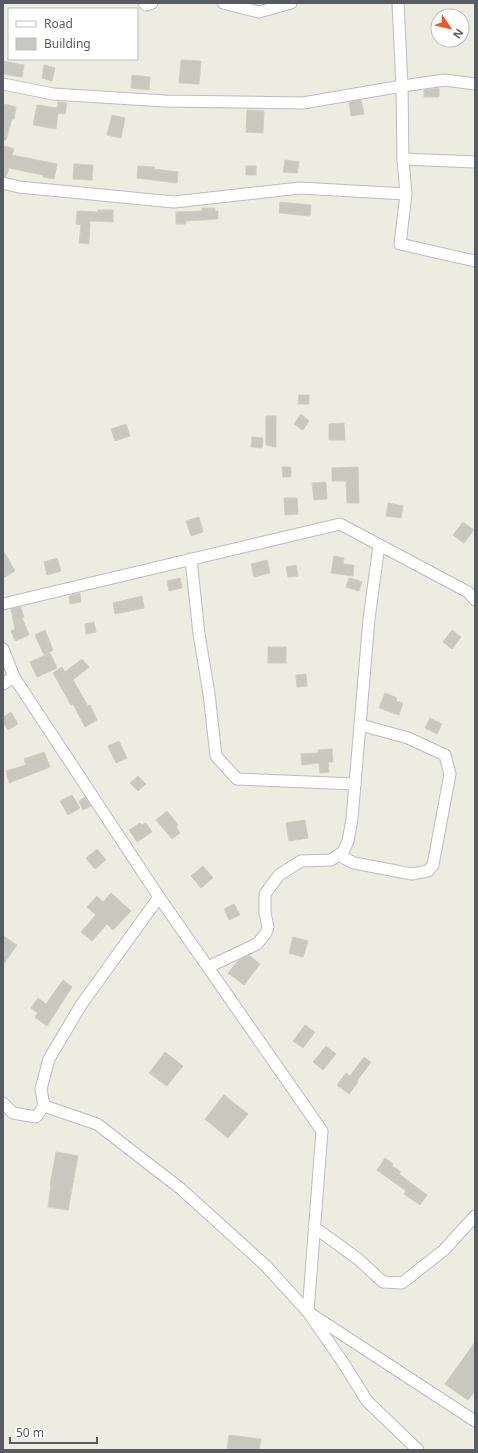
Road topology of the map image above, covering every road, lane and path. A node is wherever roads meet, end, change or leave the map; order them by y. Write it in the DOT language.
graph roads {
  1 [pos="144,3"];
  2 [pos="152,3"];
  3 [pos="223,3"];
  4 [pos="291,3"];
  5 [pos="398,3"];
  6 [pos="3,84"];
  7 [pos="475,84"];
  8 [pos="402,86"];
  9 [pos="403,159"];
  10 [pos="475,162"];
  11 [pos="3,183"];
  12 [pos="406,194"];
  13 [pos="475,261"];
  14 [pos="379,545"];
  15 [pos="191,560"];
  16 [pos="475,600"];
  17 [pos="3,604"];
  18 [pos="3,649"];
  19 [pos="14,677"];
  20 [pos="3,684"];
  21 [pos="361,725"];
  22 [pos="355,784"];
  23 [pos="338,855"];
  24 [pos="159,897"];
  25 [pos="208,967"];
  26 [pos="3,1104"];
  27 [pos="44,1106"];
  28 [pos="475,1216"];
  29 [pos="314,1228"];
  30 [pos="308,1312"];
  31 [pos="475,1421"];
  32 [pos="418,1450"];
  1 -- 2 [label="street"];
  3 -- 4 [label="street"];
  5 -- 8 [label="street"];
  6 -- 8 [label="street"];
  7 -- 8 [label="street"];
  8 -- 9 [label="street"];
  9 -- 10 [label="street"];
  9 -- 12 [label="street"];
  11 -- 12 [label="street"];
  12 -- 13 [label="street"];
  14 -- 15 [label="street"];
  14 -- 16 [label="street"];
  14 -- 21 [label="street"];
  15 -- 17 [label="street"];
  15 -- 22 [label="street"];
  18 -- 19 [label="street"];
  19 -- 20 [label="street"];
  19 -- 24 [label="street"];
  21 -- 22 [label="street"];
  21 -- 23 [label="street"];
  22 -- 23 [label="street"];
  23 -- 25 [label="street"];
  24 -- 25 [label="street"];
  24 -- 27 [label="street"];
  25 -- 29 [label="street"];
  26 -- 27 [label="street"];
  27 -- 30 [label="street"];
  28 -- 29 [label="street"];
  29 -- 30 [label="street"];
  30 -- 31 [label="street"];
  30 -- 32 [label="street"];
}
